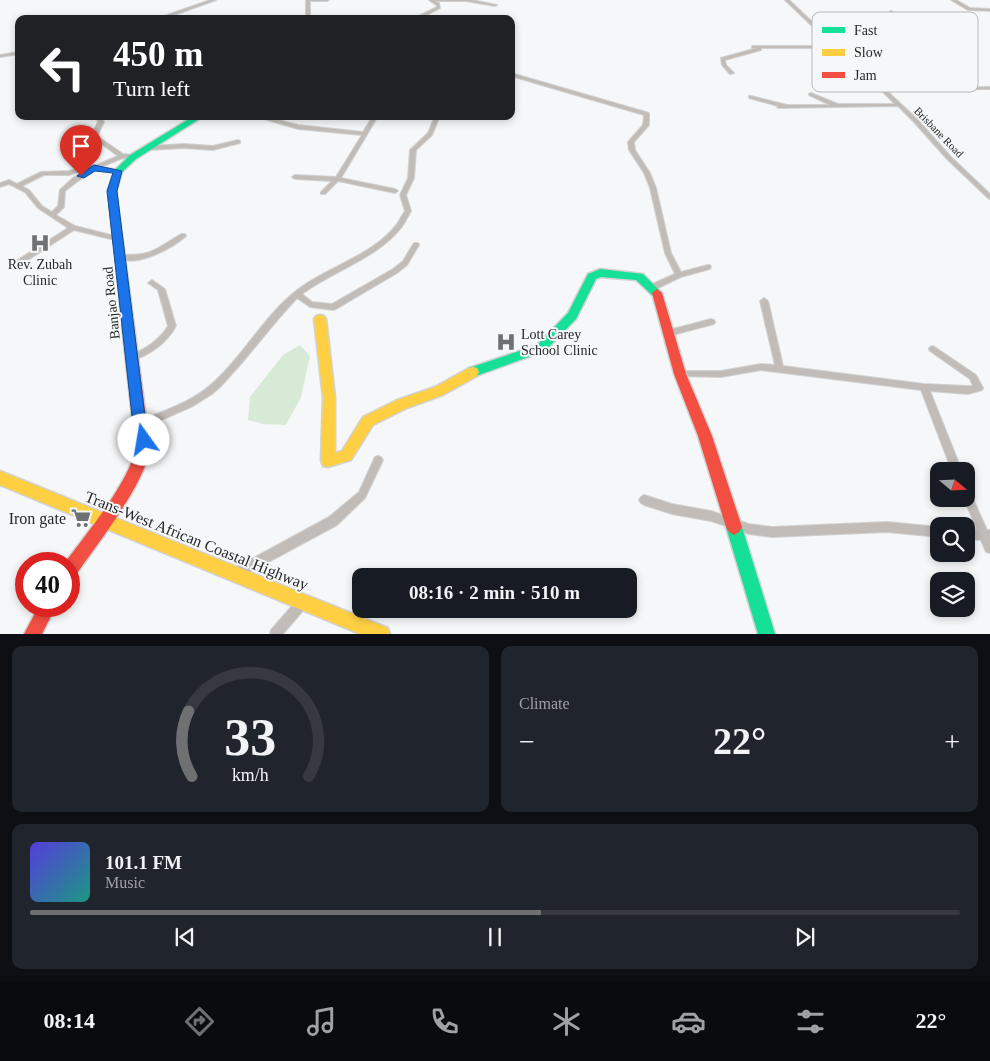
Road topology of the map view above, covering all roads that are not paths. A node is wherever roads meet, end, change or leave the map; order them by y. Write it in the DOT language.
graph roads {
  1 [pos="214,0"];
  2 [pos="308,0"];
  3 [pos="327,0"];
  4 [pos="430,0"];
  5 [pos="786,0"];
  6 [pos="952,0"];
  7 [pos="495,5"];
  8 [pos="990,10"];
  9 [pos="170,15"];
  10 [pos="308,15"];
  11 [pos="423,15"];
  12 [pos="812,24"];
  13 [pos="812,46"];
  14 [pos="754,47"];
  15 [pos="763,48"];
  16 [pos="15,54"];
  17 [pos="0,56"];
  18 [pos="732,73"];
  19 [pos="515,75"];
  20 [pos="883,92"];
  21 [pos="811,94"];
  22 [pos="751,97"];
  23 [pos="897,105"];
  24 [pos="787,106"];
  25 [pos="837,106"];
  26 [pos="779,108"];
  27 [pos="100,120"];
  28 [pos="193,120"];
  29 [pos="270,120"];
  30 [pos="374,120"];
  31 [pos="436,120"];
  32 [pos="365,134"];
  33 [pos="238,142"];
  34 [pos="147,148"];
  35 [pos="127,157"];
  36 [pos="94,168"];
  37 [pos="118,171"];
  38 [pos="295,177"];
  39 [pos="338,178"];
  40 [pos="0,185"];
  41 [pos="17,186"];
  42 [pos="395,191"];
  43 [pos="323,193"];
  44 [pos="990,197"];
  45 [pos="52,215"];
  46 [pos="73,228"];
  47 [pos="183,236"];
  48 [pos="119,239"];
  49 [pos="416,244"];
  50 [pos="121,257"];
  51 [pos="12,267"];
  52 [pos="708,267"];
  53 [pos="679,274"];
  54 [pos="152,283"];
  55 [pos="652,287"];
  56 [pos="297,294"];
  57 [pos="764,301"];
  58 [pos="320,319"];
  59 [pos="711,322"];
  60 [pos="669,333"];
  61 [pos="933,349"];
  62 [pos="132,358"];
  63 [pos="780,370"];
  64 [pos="680,374"];
  65 [pos="924,387"];
  66 [pos="140,425"];
  67 [pos="378,460"];
  68 [pos="953,462"];
  69 [pos="0,478"];
  70 [pos="644,500"];
  71 [pos="974,508"];
  72 [pos="102,518"];
  73 [pos="733,523"];
  74 [pos="930,531"];
  75 [pos="987,535"];
  76 [pos="990,548"];
  77 [pos="80,553"];
  78 [pos="237,573"];
  79 [pos="304,602"];
  80 [pos="42,617"];
  81 [pos="32,634"];
  82 [pos="275,634"];
  83 [pos="382,634"];
  84 [pos="767,634"];
  1 -- 9 [label="street"];
  2 -- 3 [label="street"];
  2 -- 10 [label="street"];
  4 -- 7 [label="street"];
  4 -- 11 [label="street"];
  5 -- 12 [label="street, Brisbane Road"];
  6 -- 8 [label="street"];
  13 -- 15 [label="street"];
  14 -- 15 [label="street"];
  15 -- 18 [label="street"];
  16 -- 17 [label="street"];
  19 -- 53 [label="street"];
  20 -- 23 [label="street, Brisbane Road"];
  21 -- 25 [label="street"];
  22 -- 24 [label="street"];
  23 -- 25 [label="street"];
  23 -- 44 [label="street, Brisbane Road"];
  24 -- 25 [label="street"];
  24 -- 26 [label="street"];
  27 -- 35 [label="street"];
  28 -- 34 [label="main road"];
  29 -- 32 [label="street"];
  30 -- 32 [label="street"];
  31 -- 56 [label="street"];
  32 -- 39 [label="street"];
  33 -- 34 [label="street"];
  34 -- 35 [label="main road"];
  35 -- 36 [label="street"];
  35 -- 37 [label="main road"];
  36 -- 37 [label="street"];
  36 -- 41 [label="street"];
  36 -- 45 [label="street"];
  37 -- 48 [label="main road, Banjao Road"];
  38 -- 39 [label="street"];
  39 -- 42 [label="street"];
  39 -- 43 [label="street"];
  40 -- 41 [label="street"];
  41 -- 45 [label="street"];
  45 -- 46 [label="street"];
  46 -- 48 [label="street"];
  46 -- 51 [label="street"];
  47 -- 50 [label="street"];
  48 -- 50 [label="main road, Banjao Road"];
  49 -- 56 [label="street"];
  50 -- 62 [label="main road, Banjao Road"];
  52 -- 53 [label="street"];
  53 -- 55 [label="street"];
  54 -- 62 [label="street"];
  55 -- 58 [label="main road"];
  55 -- 60 [label="main road"];
  56 -- 66 [label="street"];
  57 -- 63 [label="street"];
  59 -- 60 [label="street"];
  60 -- 64 [label="main road"];
  61 -- 65 [label="street"];
  62 -- 66 [label="main road, Banjao Road"];
  63 -- 64 [label="street"];
  63 -- 65 [label="street"];
  64 -- 73 [label="main road"];
  65 -- 68 [label="street"];
  66 -- 72 [label="main road, Banjao Road"];
  67 -- 78 [label="street"];
  69 -- 72 [label="main road, Trans-West African Coastal Highway"];
  70 -- 73 [label="street"];
  71 -- 75 [label="street"];
  72 -- 77 [label="main road, Banjao Road"];
  72 -- 78 [label="main road, Trans-West African Coastal Highway"];
  73 -- 74 [label="street"];
  73 -- 84 [label="main road"];
  75 -- 76 [label="street"];
  78 -- 79 [label="main road, Trans-West African Coastal Highway"];
  79 -- 82 [label="street"];
  79 -- 83 [label="main road, Trans-West African Coastal Highway"];
  80 -- 81 [label="main road"];
}
